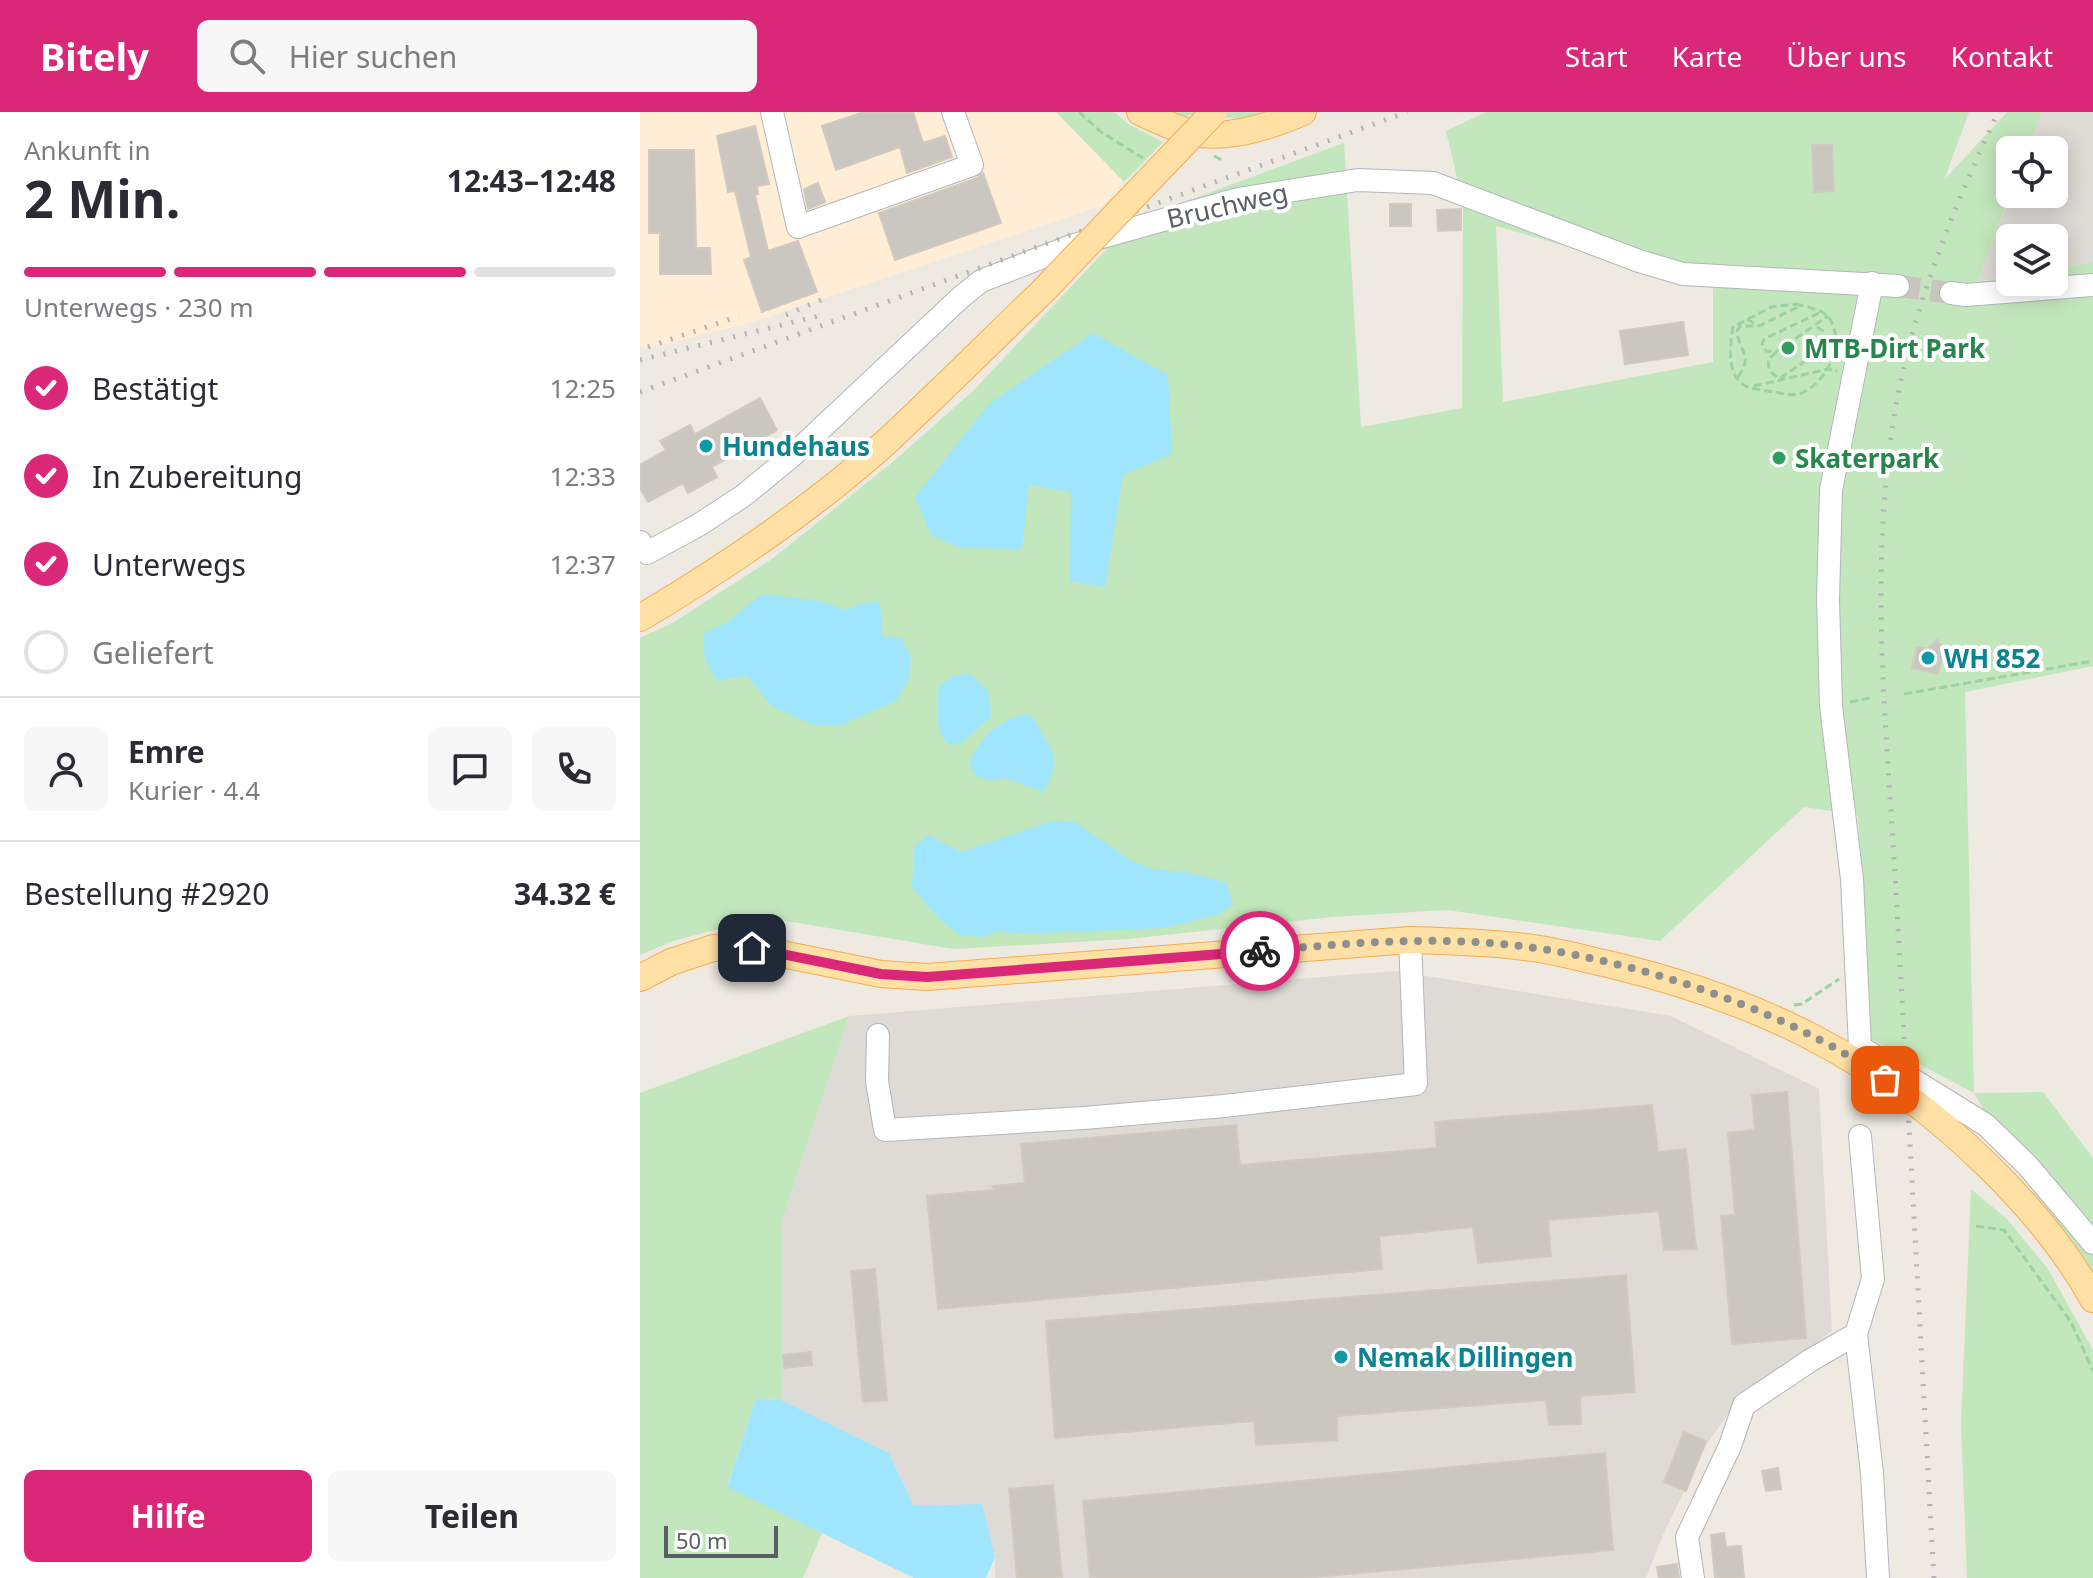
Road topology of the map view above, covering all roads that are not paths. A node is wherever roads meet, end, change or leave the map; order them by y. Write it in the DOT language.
graph roads {
  1 [pos="772,112"];
  2 [pos="953,112"];
  3 [pos="1214,112"];
  4 [pos="1303,112"];
  5 [pos="1156,116"];
  6 [pos="1872,283"];
  7 [pos="2093,285"];
  8 [pos="1898,286"];
  9 [pos="1951,293"];
  10 [pos="643,548"];
  11 [pos="640,618"];
  12 [pos="1410,940"];
  13 [pos="640,978"];
  14 [pos="878,1035"];
  15 [pos="1860,1136"];
  16 [pos="2093,1243"];
  17 [pos="2093,1299"];
  18 [pos="1856,1334"];
  19 [pos="1693,1578"];
  20 [pos="1878,1578"];
  1 -- 2 [label="street"];
  3 -- 11 [label="main road, bridge"];
  4 -- 5 [label="main road"];
  6 -- 8 [label="street, Bruchweg"];
  6 -- 10 [label="street, Bruchweg"];
  6 -- 16 [label="street"];
  7 -- 9 [label="street"];
  12 -- 13 [label="main road"];
  12 -- 14 [label="street"];
  12 -- 17 [label="main road"];
  15 -- 18 [label="street"];
  18 -- 19 [label="street"];
  18 -- 20 [label="street"];
}
